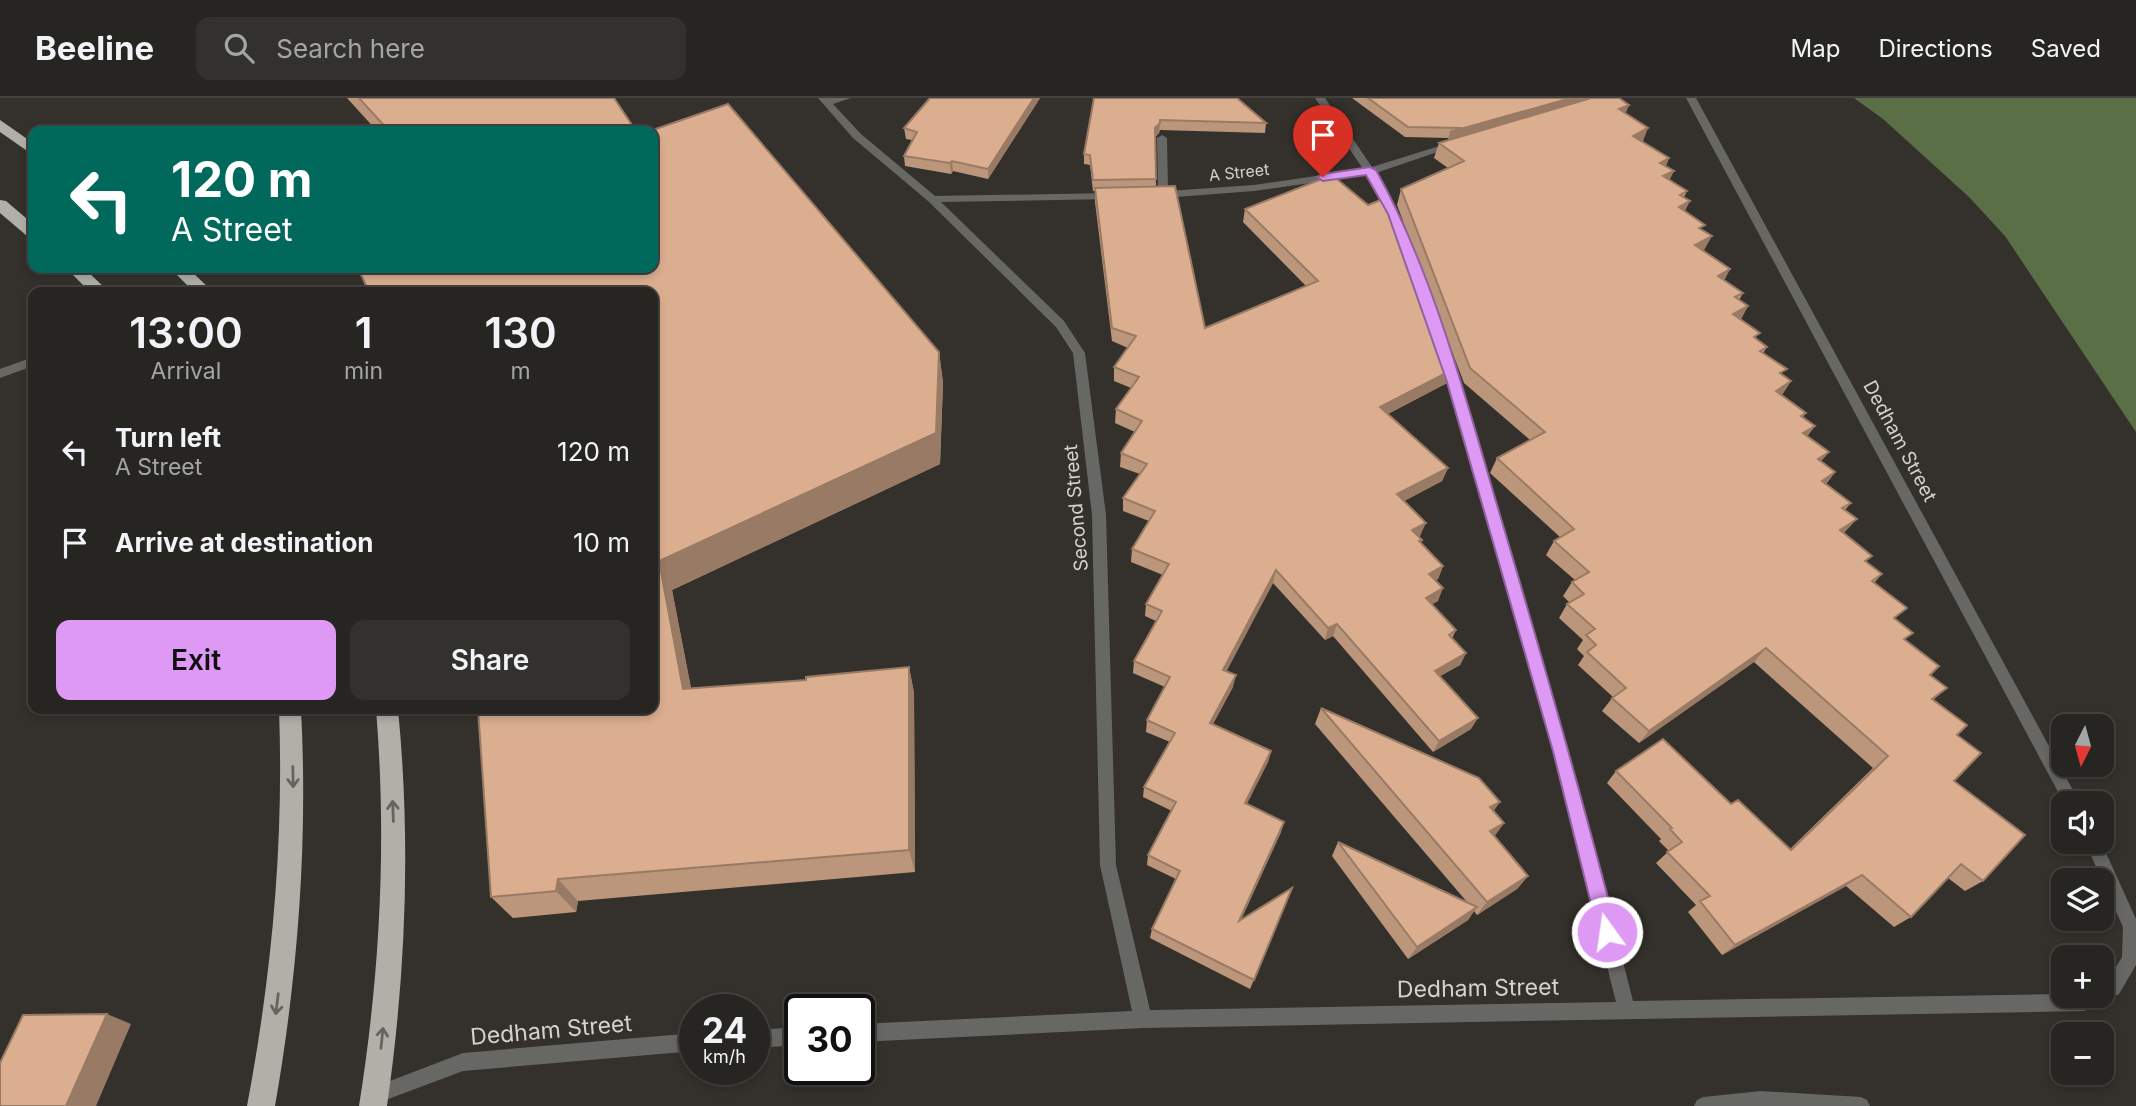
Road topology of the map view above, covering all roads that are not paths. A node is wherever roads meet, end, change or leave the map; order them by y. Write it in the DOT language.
graph roads {
  1 [pos="846,98"];
  2 [pos="1320,98"];
  3 [pos="1691,98"];
  4 [pos="825,100"];
  5 [pos="0,125"];
  6 [pos="1162,138"];
  7 [pos="1470,141"];
  8 [pos="28,146"];
  9 [pos="1370,170"];
  10 [pos="1149,195"];
  11 [pos="1163,195"];
  12 [pos="1122,196"];
  13 [pos="932,200"];
  14 [pos="0,205"];
  15 [pos="28,228"];
  16 [pos="79,273"];
  17 [pos="183,273"];
  18 [pos="1418,279"];
  19 [pos="95,287"];
  20 [pos="199,287"];
  21 [pos="1441,344"];
  22 [pos="28,363"];
  23 [pos="0,374"];
  24 [pos="290,714"];
  25 [pos="387,714"];
  26 [pos="2066,791"];
  27 [pos="2098,854"];
  28 [pos="2114,986"];
  29 [pos="2051,1003"];
  30 [pos="1627,1010"];
  31 [pos="1143,1019"];
  32 [pos="875,1032"];
  33 [pos="679,1043"];
  34 [pos="374,1101"];
  35 [pos="261,1106"];
  36 [pos="1703,1106"];
  37 [pos="1861,1106"];
  1 -- 4 [label="street"];
  2 -- 9 [label="street"];
  3 -- 26 [label="street, Dedham Street"];
  4 -- 13 [label="street, Second Street"];
  5 -- 8 [label="highway"];
  6 -- 11 [label="street"];
  7 -- 9 [label="street, A Street"];
  9 -- 11 [label="street, A Street"];
  9 -- 18 [label="street"];
  10 -- 11 [label="street, A Street"];
  12 -- 13 [label="street"];
  13 -- 31 [label="street, Second Street"];
  14 -- 15 [label="highway"];
  16 -- 19 [label="highway"];
  17 -- 20 [label="highway"];
  21 -- 30 [label="street"];
  22 -- 23 [label="street"];
  24 -- 35 [label="highway, one-way"];
  34 -- 25 [label="highway, one-way"];
  27 -- 28 [label="street"];
  29 -- 30 [label="street, Dedham Street"];
  30 -- 31 [label="street, Dedham Street"];
  31 -- 32 [label="street, Dedham Street"];
  33 -- 34 [label="street, Dedham Street"];
  36 -- 37 [label="street"];
}
